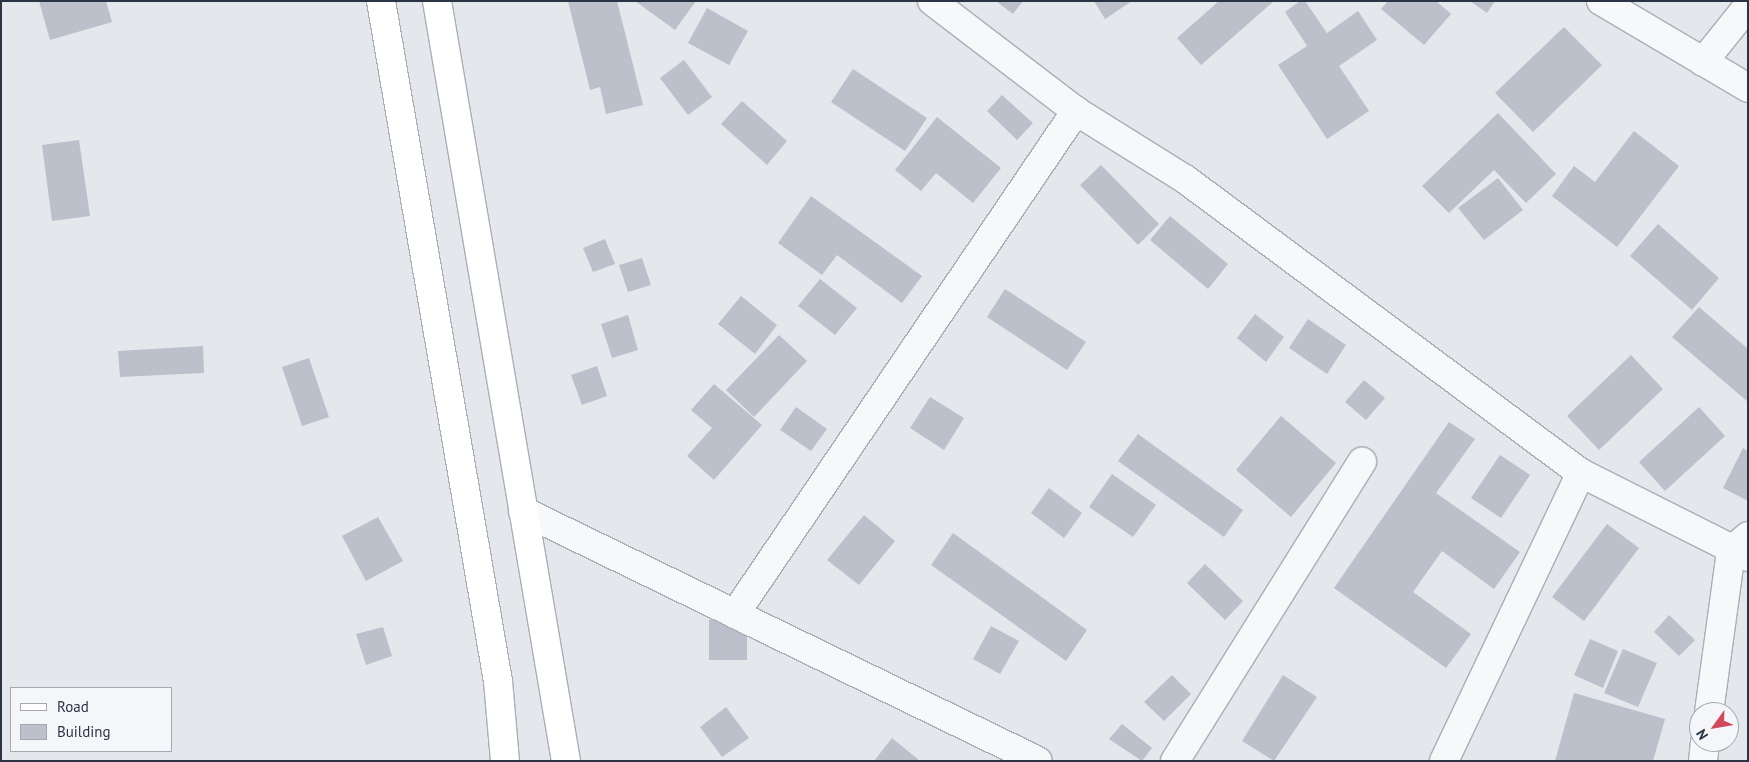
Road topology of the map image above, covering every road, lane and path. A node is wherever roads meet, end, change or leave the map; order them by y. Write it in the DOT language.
graph roads {
  1 [pos="381,1"];
  2 [pos="437,1"];
  3 [pos="932,1"];
  4 [pos="1601,1"];
  5 [pos="1748,6"];
  6 [pos="1703,62"];
  7 [pos="1748,88"];
  8 [pos="1076,111"];
  9 [pos="1362,462"];
  10 [pos="1581,474"];
  11 [pos="524,511"];
  12 [pos="1742,548"];
  13 [pos="734,614"];
  14 [pos="1711,702"];
  15 [pos="506,761"];
  16 [pos="566,761"];
  17 [pos="1038,761"];
  18 [pos="1174,761"];
  19 [pos="1444,761"];
  1 -- 15 [label="main road"];
  2 -- 11 [label="main road"];
  3 -- 8 [label="street"];
  4 -- 6 [label="street"];
  5 -- 6 [label="street"];
  6 -- 7 [label="street"];
  8 -- 10 [label="street"];
  8 -- 13 [label="street"];
  9 -- 18 [label="street"];
  10 -- 12 [label="street"];
  10 -- 19 [label="street"];
  11 -- 13 [label="street"];
  11 -- 16 [label="main road"];
  12 -- 14 [label="street"];
  13 -- 17 [label="street"];
}
